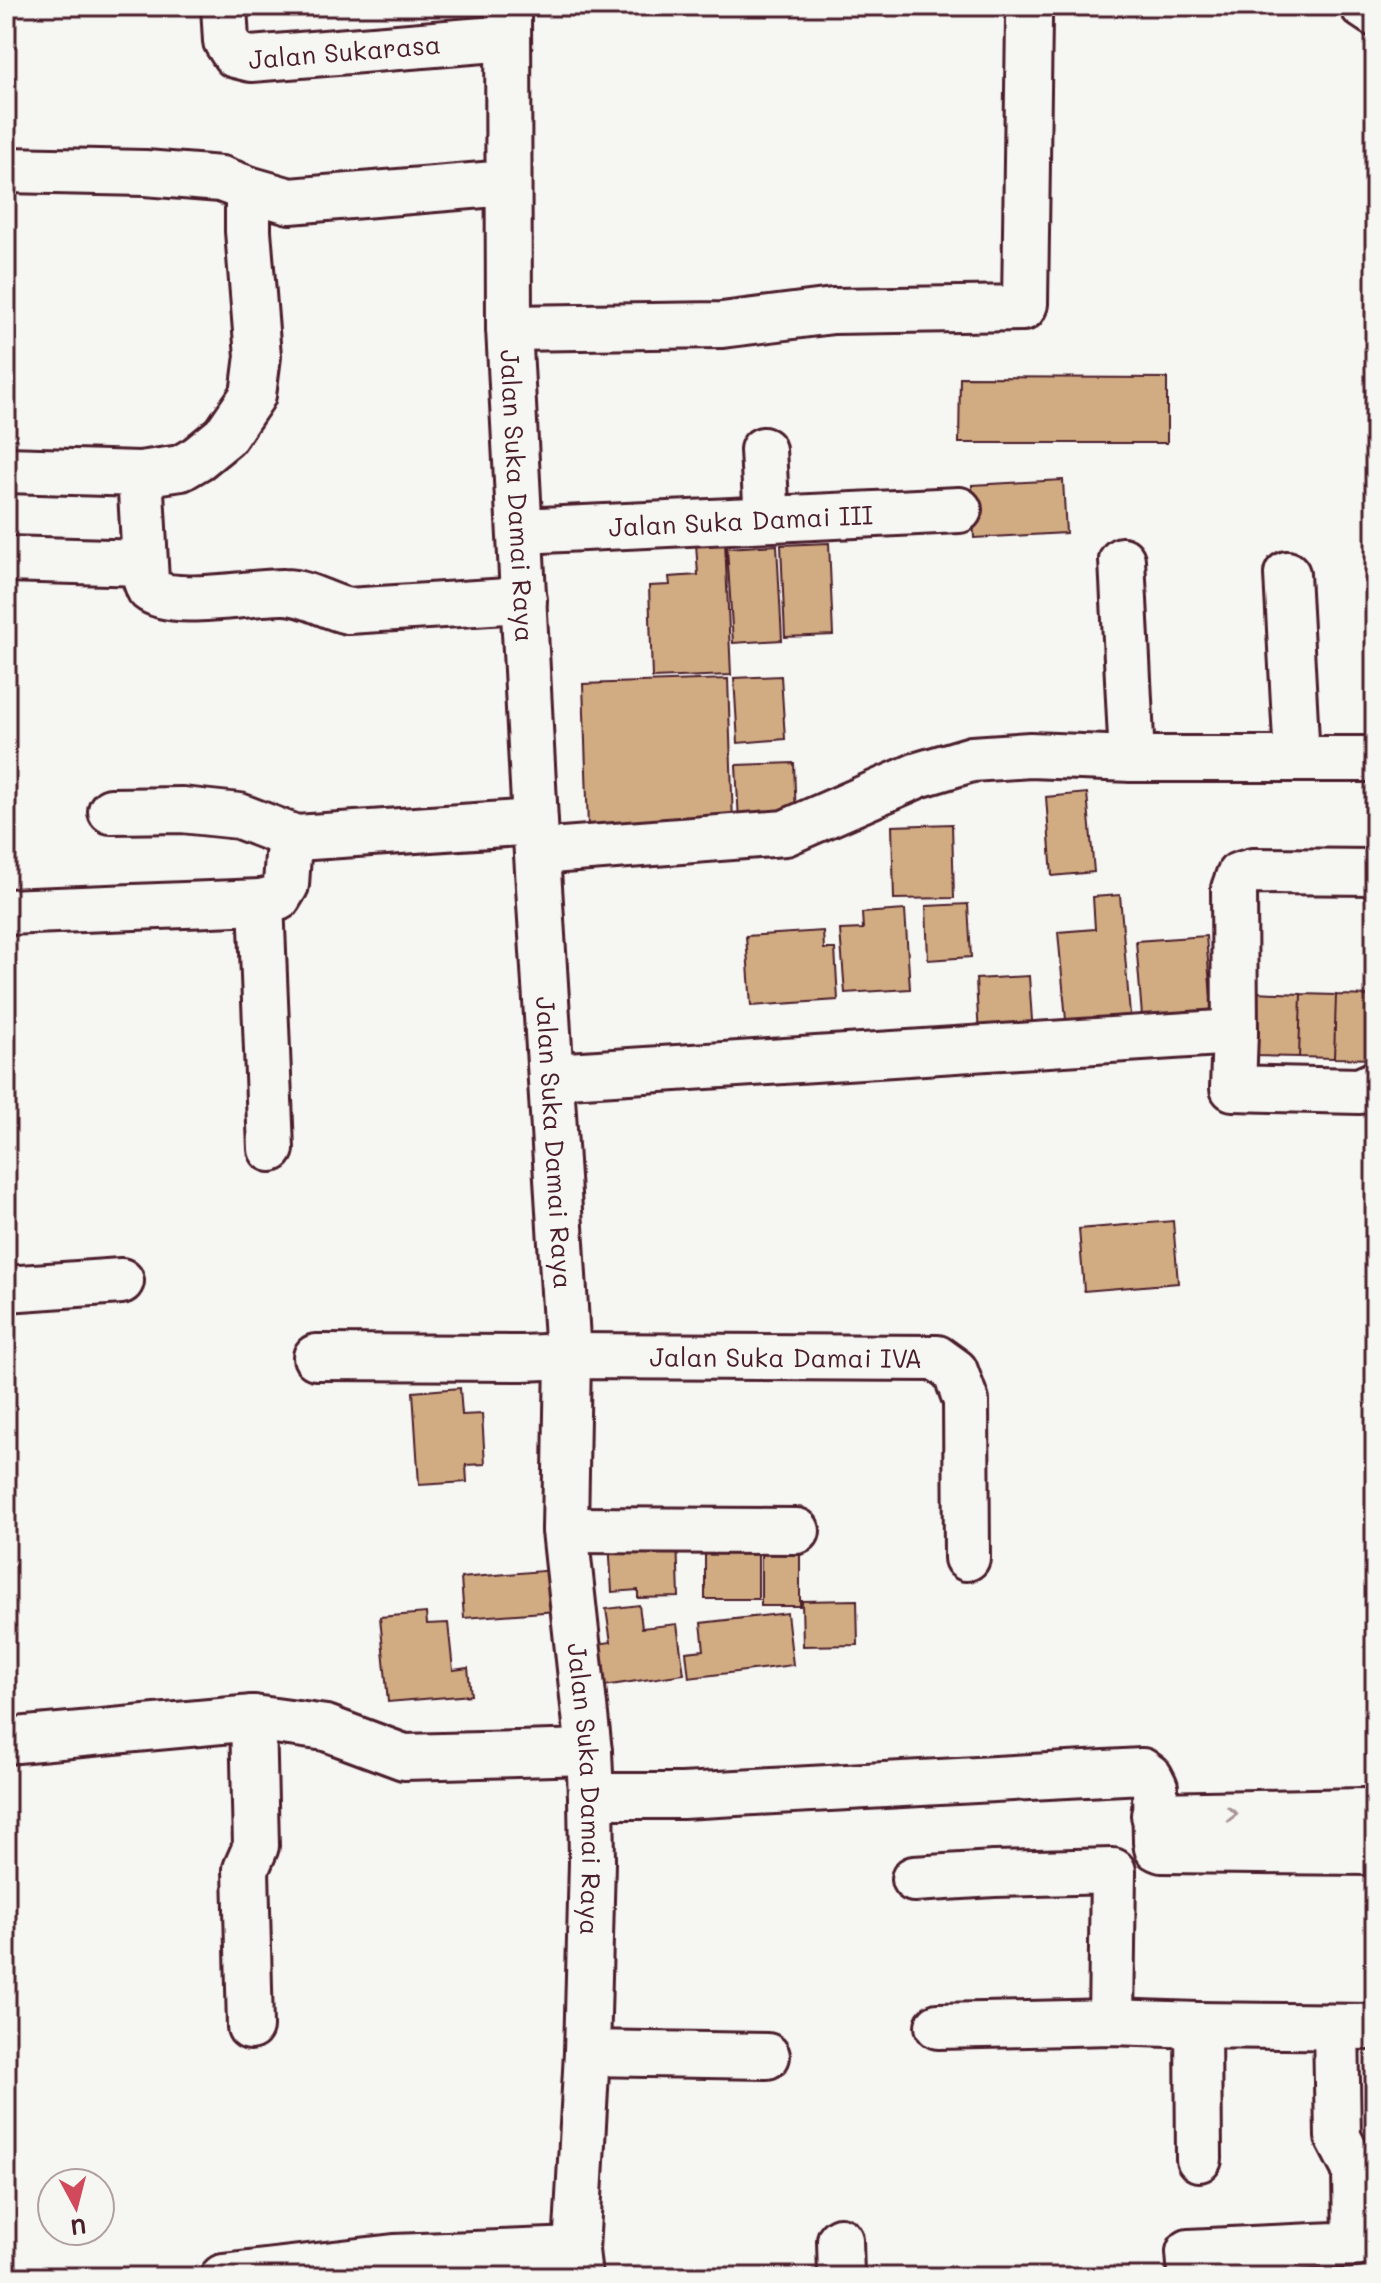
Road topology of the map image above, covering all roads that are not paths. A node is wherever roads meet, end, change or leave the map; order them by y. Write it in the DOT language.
graph roads {
  1 [pos="224,6"];
  2 [pos="1363,6"];
  3 [pos="1375,14"];
  4 [pos="1029,19"];
  5 [pos="508,22"];
  6 [pos="6,170"];
  7 [pos="507,183"];
  8 [pos="248,189"];
  9 [pos="997,332"];
  10 [pos="510,336"];
  11 [pos="763,450"];
  12 [pos="6,470"];
  13 [pos="140,474"];
  14 [pos="959,510"];
  15 [pos="767,519"];
  16 [pos="521,531"];
  17 [pos="6,559"];
  18 [pos="1122,560"];
  19 [pos="144,563"];
  20 [pos="1287,574"];
  21 [pos="524,600"];
  22 [pos="1132,759"];
  23 [pos="1297,759"];
  24 [pos="1375,759"];
  25 [pos="111,811"];
  26 [pos="536,837"];
  27 [pos="296,838"];
  28 [pos="1375,872"];
  29 [pos="261,902"];
  30 [pos="6,912"];
  31 [pos="1234,1061"];
  32 [pos="1375,1073"];
  33 [pos="552,1076"];
  34 [pos="1375,1084"];
  35 [pos="271,1149"];
  36 [pos="121,1281"];
  37 [pos="6,1289"];
  38 [pos="568,1356"];
  39 [pos="316,1357"];
  40 [pos="565,1530"];
  41 [pos="797,1531"];
  42 [pos="967,1558"];
  43 [pos="253,1718"];
  44 [pos="6,1741"];
  45 [pos="589,1752"];
  46 [pos="591,1796"];
  47 [pos="1154,1815"];
  48 [pos="1375,1835"];
  49 [pos="1375,1848"];
  50 [pos="914,1879"];
  51 [pos="1111,2022"];
  52 [pos="1198,2025"];
  53 [pos="938,2026"];
  54 [pos="250,2027"];
  55 [pos="1356,2027"];
  56 [pos="587,2053"];
  57 [pos="767,2056"];
  58 [pos="1199,2159"];
  59 [pos="1358,2260"];
  60 [pos="577,2263"];
  61 [pos="223,2277"];
  62 [pos="1191,2277"];
  1 -- 5 [label="street, Jalan Sukarasa"];
  2 -- 3 [label="street"];
  4 -- 10 [label="street"];
  5 -- 7 [label="street, Jalan Suka Damai Raya"];
  6 -- 8 [label="street"];
  7 -- 8 [label="street"];
  7 -- 10 [label="street, Jalan Suka Damai Raya"];
  8 -- 13 [label="street"];
  9 -- 10 [label="street"];
  10 -- 16 [label="street, Jalan Suka Damai Raya"];
  11 -- 15 [label="street"];
  12 -- 13 [label="street"];
  13 -- 19 [label="street"];
  14 -- 15 [label="street, Jalan Suka Damai III"];
  15 -- 16 [label="street, Jalan Suka Damai III"];
  16 -- 21 [label="street, Jalan Suka Damai Raya"];
  17 -- 19 [label="street"];
  18 -- 22 [label="street"];
  19 -- 21 [label="street"];
  20 -- 23 [label="street"];
  21 -- 26 [label="street, Jalan Suka Damai Raya"];
  22 -- 23 [label="street"];
  22 -- 26 [label="street"];
  23 -- 24 [label="street"];
  25 -- 27 [label="street"];
  26 -- 27 [label="street"];
  26 -- 33 [label="street, Jalan Suka Damai Raya"];
  27 -- 29 [label="street"];
  28 -- 31 [label="street"];
  29 -- 30 [label="street"];
  29 -- 35 [label="street"];
  31 -- 32 [label="street"];
  31 -- 33 [label="street"];
  31 -- 34 [label="street"];
  33 -- 38 [label="street, Jalan Suka Damai Raya"];
  36 -- 37 [label="street"];
  38 -- 39 [label="street, Jalan Suka Damai IVA"];
  38 -- 40 [label="street, Jalan Suka Damai Raya"];
  38 -- 42 [label="street, Jalan Suka Damai IVA"];
  40 -- 41 [label="street"];
  40 -- 45 [label="street, Jalan Suka Damai Raya"];
  43 -- 44 [label="street"];
  43 -- 45 [label="street"];
  43 -- 54 [label="street"];
  45 -- 46 [label="street, Jalan Suka Damai Raya"];
  46 -- 47 [label="street"];
  46 -- 56 [label="street, Jalan Suka Damai Raya"];
  47 -- 48 [label="street, one-way"];
  47 -- 49 [label="street"];
  50 -- 51 [label="street"];
  51 -- 52 [label="street"];
  51 -- 53 [label="street"];
  52 -- 55 [label="street"];
  52 -- 58 [label="street"];
  55 -- 59 [label="street"];
  56 -- 57 [label="street"];
  56 -- 60 [label="street, Jalan Suka Damai Raya"];
  59 -- 62 [label="street"];
  60 -- 61 [label="street"];
}
